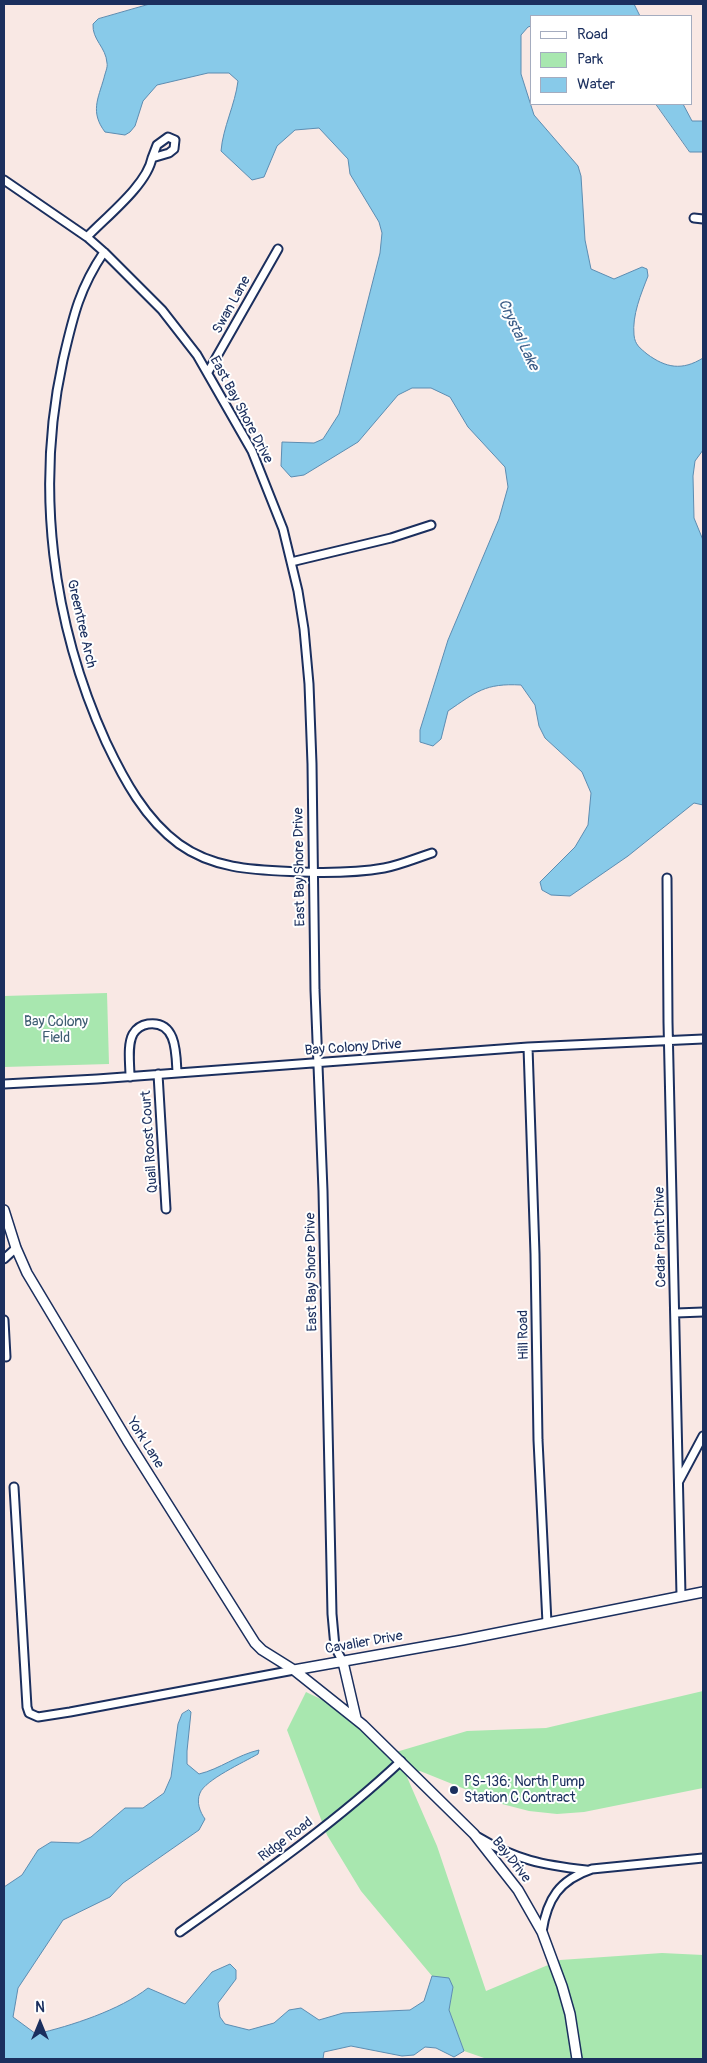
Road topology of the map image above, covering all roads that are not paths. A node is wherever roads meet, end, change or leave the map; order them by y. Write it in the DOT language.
graph roads {
  1 [pos="152,158"];
  2 [pos="4,180"];
  3 [pos="694,218"];
  4 [pos="703,220"];
  5 [pos="87,237"];
  6 [pos="278,249"];
  7 [pos="104,252"];
  8 [pos="208,372"];
  9 [pos="431,525"];
  10 [pos="291,562"];
  11 [pos="432,853"];
  12 [pos="313,872"];
  13 [pos="667,878"];
  14 [pos="703,1038"];
  15 [pos="669,1040"];
  16 [pos="528,1047"];
  17 [pos="317,1063"];
  18 [pos="177,1073"];
  19 [pos="158,1074"];
  20 [pos="130,1076"];
  21 [pos="4,1084"];
  22 [pos="166,1209"];
  23 [pos="4,1210"];
  24 [pos="16,1248"];
  25 [pos="4,1259"];
  26 [pos="703,1312"];
  27 [pos="676,1313"];
  28 [pos="4,1320"];
  29 [pos="6,1357"];
  30 [pos="703,1436"];
  31 [pos="679,1481"];
  32 [pos="14,1487"];
  33 [pos="703,1592"];
  34 [pos="681,1595"];
  35 [pos="547,1623"];
  36 [pos="343,1662"];
  37 [pos="294,1670"];
  38 [pos="356,1718"];
  39 [pos="401,1761"];
  40 [pos="474,1834"];
  41 [pos="703,1858"];
  42 [pos="588,1870"];
  43 [pos="180,1932"];
  44 [pos="542,1932"];
  45 [pos="576,2059"];
  1 -- 5 [label="street"];
  2 -- 5 [label="street, East Bay Shore Drive"];
  3 -- 4 [label="street"];
  5 -- 7 [label="street, East Bay Shore Drive"];
  6 -- 8 [label="street, Swan Lane"];
  7 -- 8 [label="street, East Bay Shore Drive"];
  7 -- 12 [label="street, Greentree Arch"];
  8 -- 10 [label="street, East Bay Shore Drive"];
  9 -- 10 [label="street"];
  10 -- 12 [label="street, East Bay Shore Drive"];
  11 -- 12 [label="street, Greentree Arch"];
  12 -- 17 [label="street, East Bay Shore Drive"];
  13 -- 15 [label="street, Cedar Point Drive"];
  14 -- 15 [label="street, Bay Colony Drive"];
  15 -- 16 [label="street, Bay Colony Drive"];
  15 -- 27 [label="street, Cedar Point Drive"];
  16 -- 17 [label="street, Bay Colony Drive"];
  16 -- 35 [label="street, Hill Road"];
  17 -- 18 [label="street, Bay Colony Drive"];
  17 -- 36 [label="street, East Bay Shore Drive"];
  18 -- 19 [label="street, Bay Colony Drive"];
  18 -- 20 [label="street"];
  19 -- 20 [label="street, Bay Colony Drive"];
  19 -- 22 [label="street, Quail Roost Court"];
  20 -- 21 [label="street, Bay Colony Drive"];
  23 -- 24 [label="street, York Lane"];
  24 -- 25 [label="street"];
  24 -- 37 [label="street, York Lane"];
  26 -- 27 [label="street"];
  27 -- 31 [label="street, Cedar Point Drive"];
  28 -- 29 [label="street"];
  30 -- 31 [label="street"];
  31 -- 34 [label="street, Cedar Point Drive"];
  32 -- 37 [label="street, Cavalier Drive"];
  33 -- 34 [label="street, Cavalier Drive"];
  34 -- 35 [label="street, Cavalier Drive"];
  35 -- 36 [label="street, Cavalier Drive"];
  36 -- 37 [label="street, Cavalier Drive"];
  36 -- 38 [label="street"];
  37 -- 38 [label="street, Bay Drive"];
  38 -- 39 [label="street, Bay Drive"];
  39 -- 40 [label="street, Bay Drive"];
  39 -- 43 [label="street, Ridge Road"];
  40 -- 42 [label="street"];
  40 -- 44 [label="street, Bay Drive"];
  41 -- 42 [label="street"];
  42 -- 44 [label="street"];
  44 -- 45 [label="street, Bay Drive"];
}
